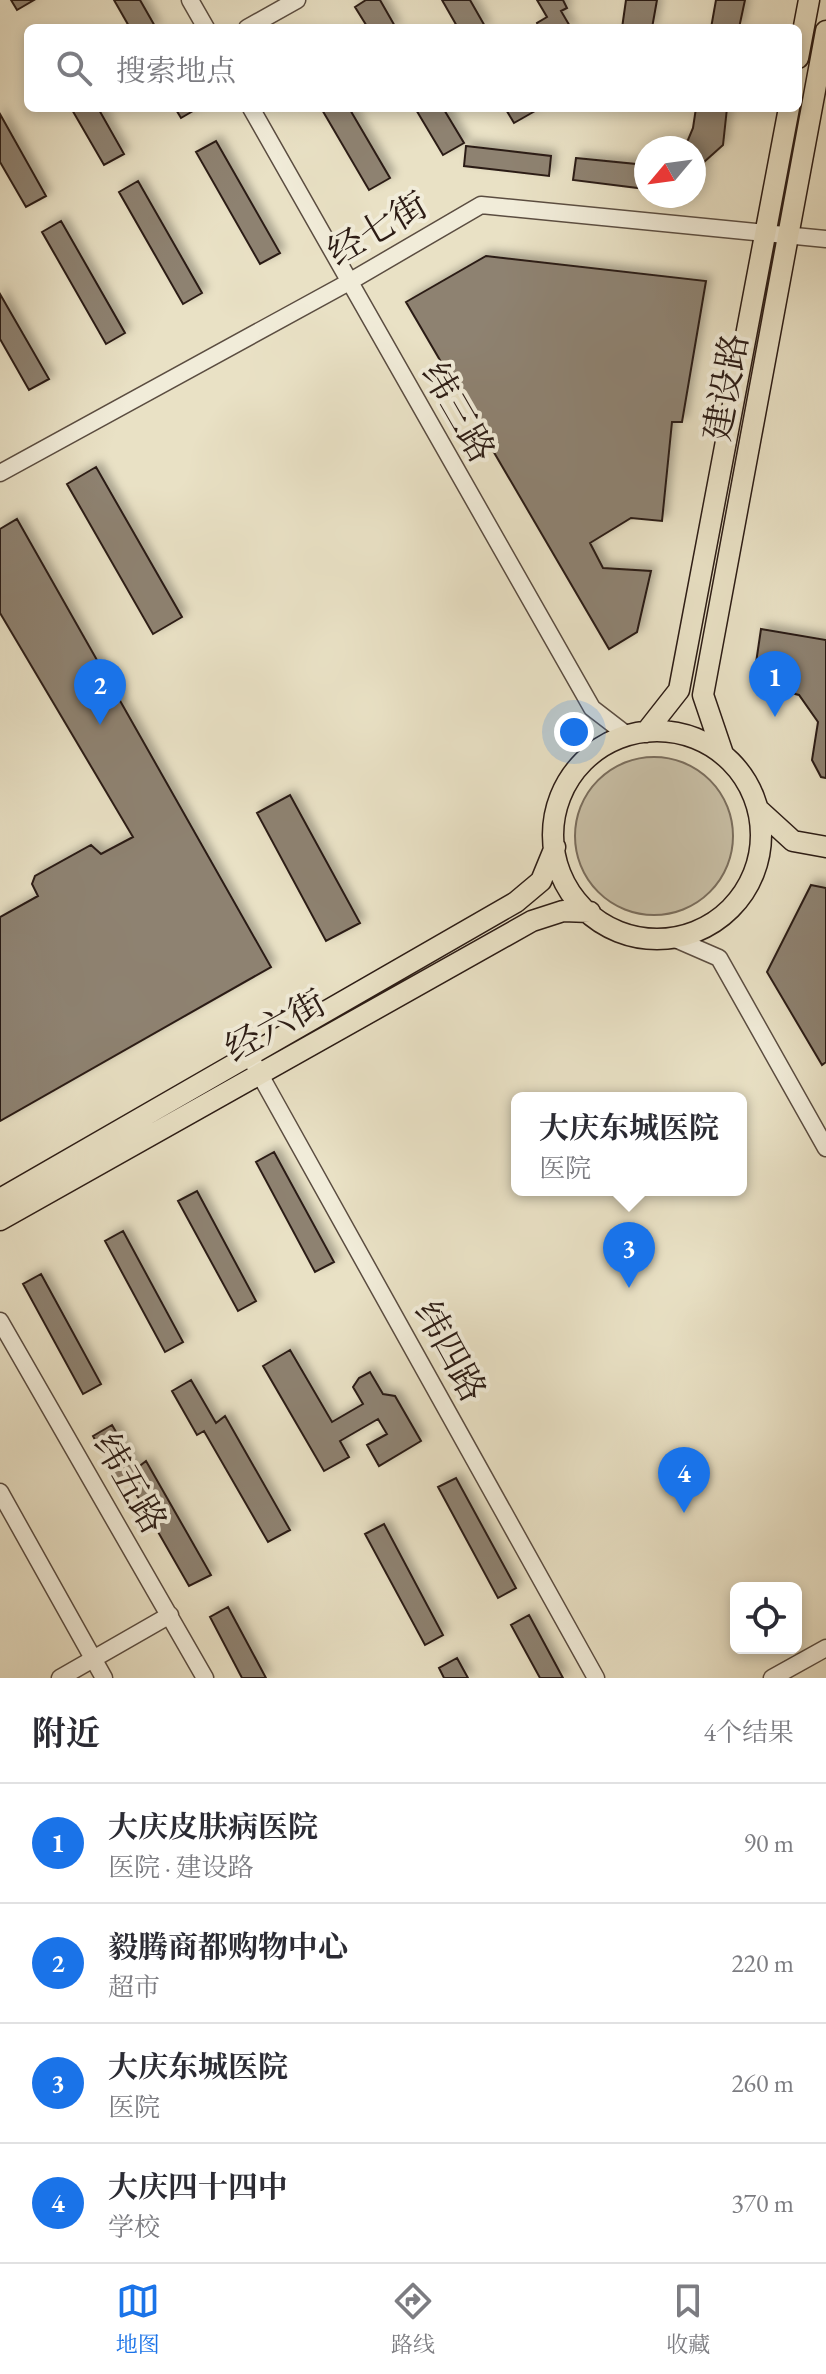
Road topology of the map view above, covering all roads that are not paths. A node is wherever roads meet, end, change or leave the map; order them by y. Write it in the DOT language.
graph roads {
  1 [pos="190,0"];
  2 [pos="297,0"];
  3 [pos="809,0"];
  4 [pos="204,24"];
  5 [pos="254,24"];
  6 [pos="826,31"];
  7 [pos="802,37"];
  8 [pos="253,112"];
  9 [pos="788,112"];
  10 [pos="766,233"];
  11 [pos="788,235"];
  12 [pos="826,239"];
  13 [pos="349,282"];
  14 [pos="0,473"];
  15 [pos="636,733"];
  16 [pos="723,754"];
  17 [pos="759,810"];
  18 [pos="555,847"];
  19 [pos="826,847"];
  20 [pos="590,912"];
  21 [pos="673,938"];
  22 [pos="254,1064"];
  23 [pos="826,1148"];
  24 [pos="0,1199"];
  25 [pos="0,1220"];
  26 [pos="0,1321"];
  27 [pos="0,1492"];
  28 [pos="170,1615"];
  29 [pos="826,1648"];
  30 [pos="94,1659"];
  31 [pos="60,1678"];
  32 [pos="104,1678"];
  33 [pos="205,1678"];
  34 [pos="596,1678"];
  35 [pos="772,1678"];
  1 -- 4 [label="street"];
  2 -- 5 [label="street"];
  3 -- 7 [label="main road"];
  6 -- 11 [label="main road, 建设路"];
  8 -- 13 [label="street, 纬三路"];
  9 -- 10 [label="main road, 建设路"];
  10 -- 11 [label="street, 经七街"];
  10 -- 13 [label="street, 经七街"];
  10 -- 15 [label="main road, 建设路"];
  11 -- 12 [label="street, 经七街"];
  11 -- 16 [label="main road, 建设路"];
  13 -- 14 [label="street, 经七街"];
  13 -- 15 [label="street, 纬三路"];
  15 -- 16 [label="main road"];
  15 -- 18 [label="main road"];
  16 -- 17 [label="main road"];
  17 -- 19 [label="main road"];
  17 -- 21 [label="main road"];
  18 -- 20 [label="main road"];
  18 -- 22 [label="main road, 经六街"];
  20 -- 21 [label="main road"];
  20 -- 22 [label="main road, 经六街"];
  21 -- 23 [label="street"];
  22 -- 24 [label="main road, 经六街"];
  22 -- 25 [label="main road, 经六街"];
  22 -- 34 [label="street, 纬四路"];
  26 -- 28 [label="street, 纬五路"];
  27 -- 30 [label="street"];
  28 -- 30 [label="street"];
  28 -- 33 [label="street, 纬五路"];
  29 -- 35 [label="street"];
  30 -- 31 [label="street"];
  30 -- 32 [label="street"];
}
